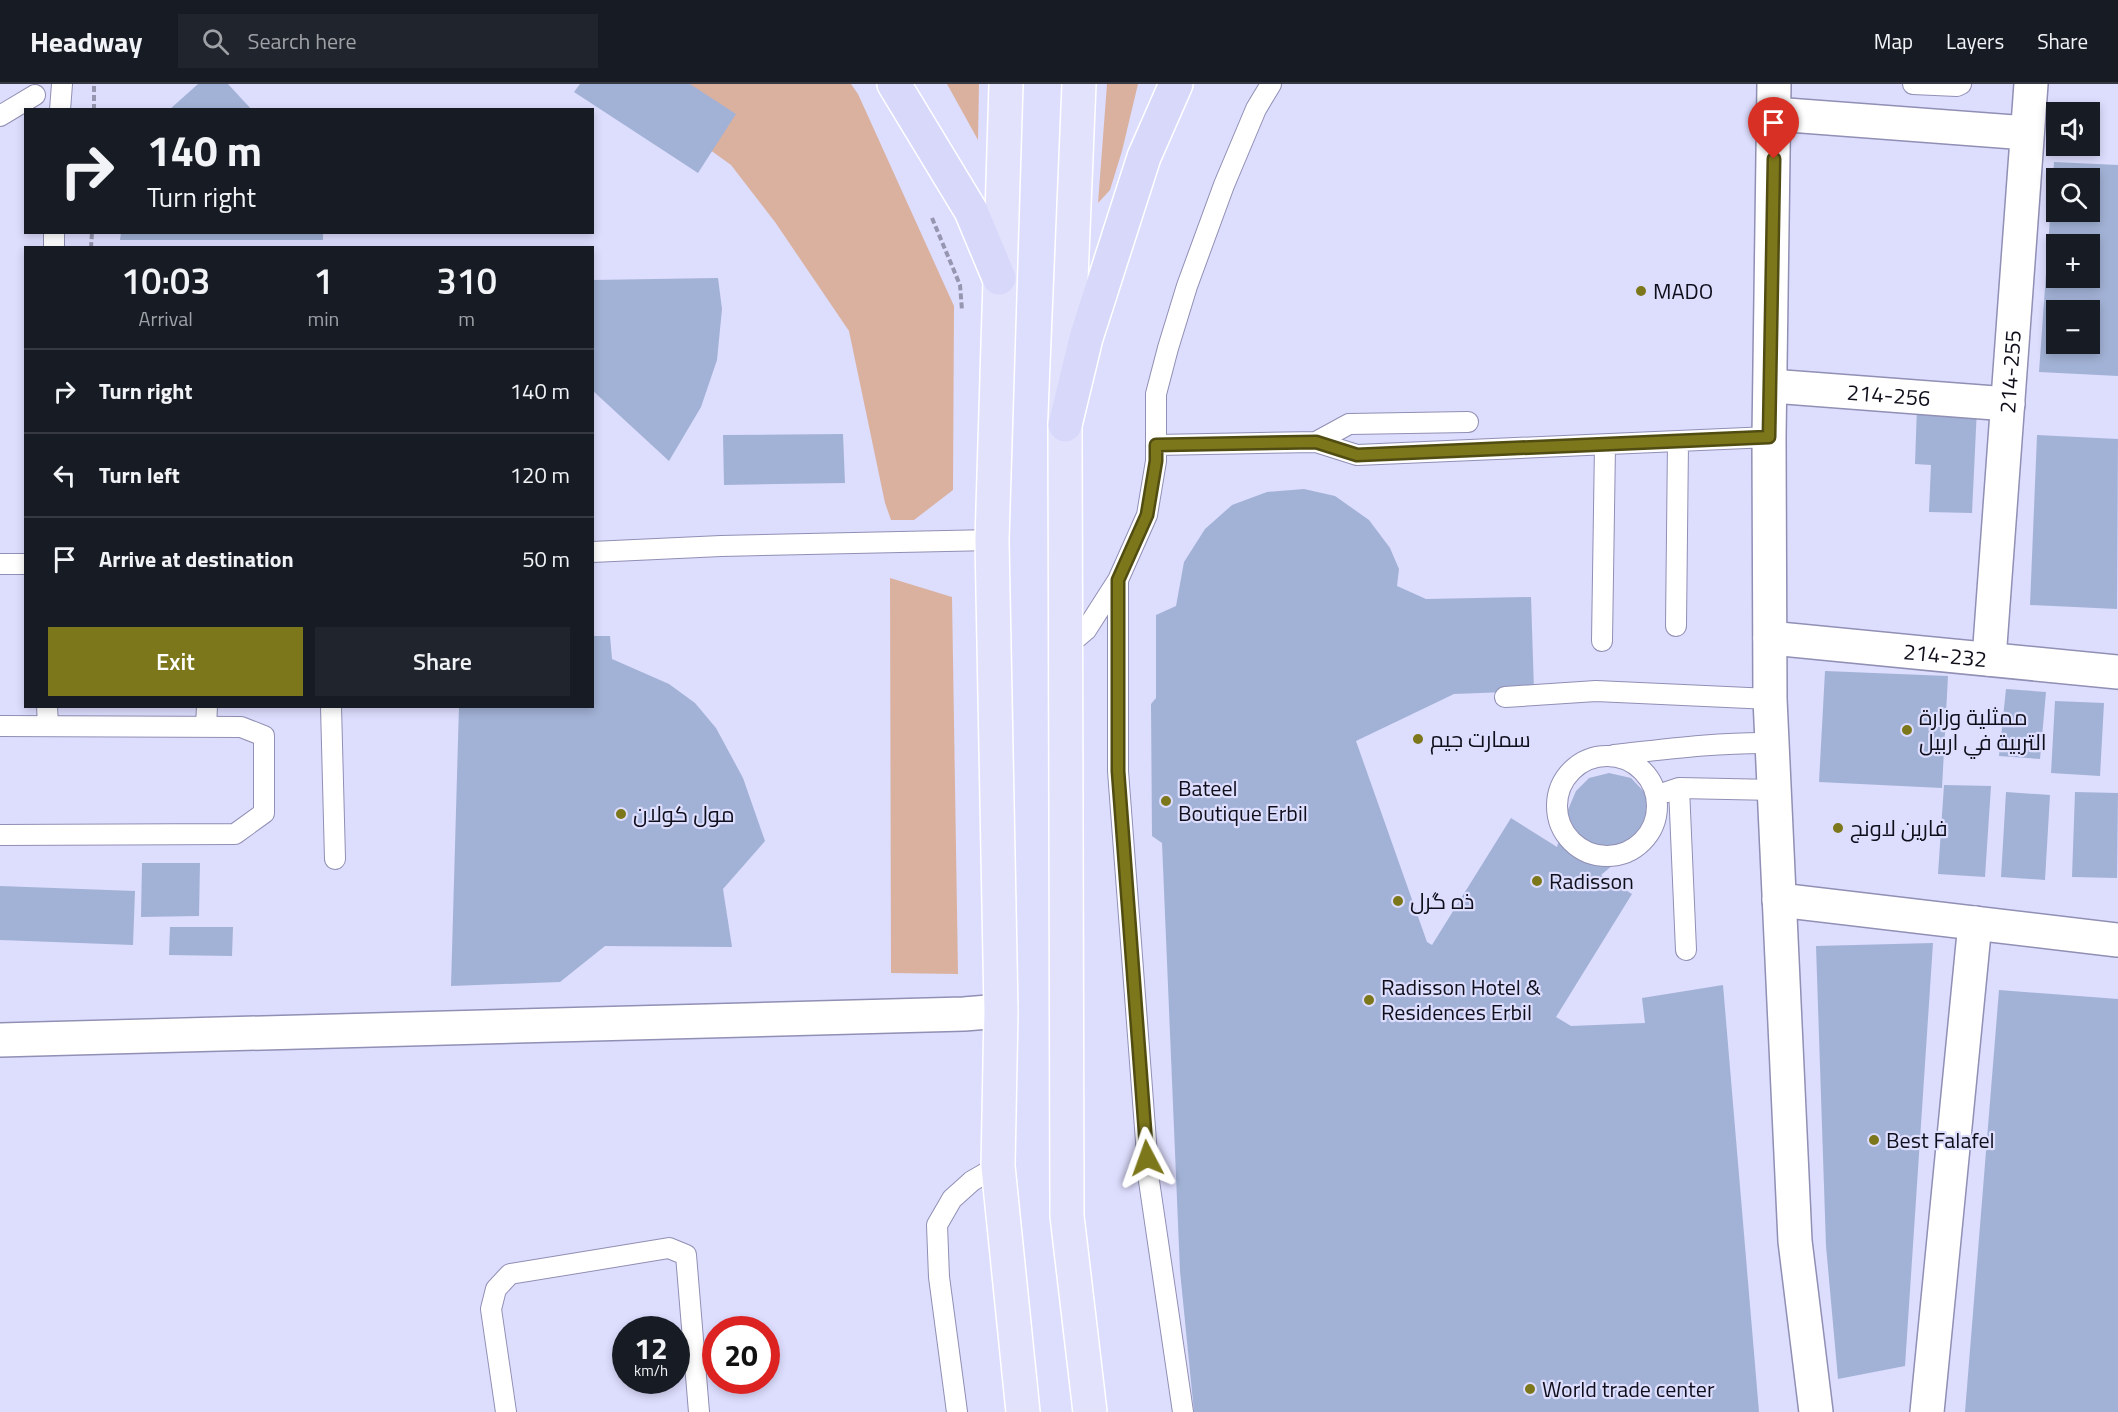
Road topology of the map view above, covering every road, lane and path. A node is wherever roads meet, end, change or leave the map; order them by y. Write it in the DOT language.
graph roads {
  1 [pos="62,84"];
  2 [pos="94,84"];
  3 [pos="894,84"];
  4 [pos="1006,84"];
  5 [pos="1079,84"];
  6 [pos="1176,84"];
  7 [pos="1271,84"];
  8 [pos="1913,84"];
  9 [pos="1961,84"];
  10 [pos="2031,84"];
  11 [pos="37,96"];
  12 [pos="1775,99"];
  13 [pos="60,108"];
  14 [pos="94,108"];
  15 [pos="0,116"];
  16 [pos="2027,134"];
  17 [pos="999,278"];
  18 [pos="1771,386"];
  19 [pos="2008,404"];
  20 [pos="1468,422"];
  21 [pos="1065,425"];
  22 [pos="1769,437"];
  23 [pos="1316,442"];
  24 [pos="1678,442"];
  25 [pos="1156,445"];
  26 [pos="1605,445"];
  27 [pos="992,540"];
  28 [pos="594,552"];
  29 [pos="0,564"];
  30 [pos="24,564"];
  31 [pos="1118,580"];
  32 [pos="1676,626"];
  33 [pos="1770,638"];
  34 [pos="1602,641"];
  35 [pos="1065,648"];
  36 [pos="1989,659"];
  37 [pos="2118,672"];
  38 [pos="1505,697"];
  39 [pos="1770,699"];
  40 [pos="207,708"];
  41 [pos="331,708"];
  42 [pos="47,716"];
  43 [pos="0,726"];
  44 [pos="206,727"];
  45 [pos="1773,743"];
  46 [pos="1595,758"];
  47 [pos="1679,788"];
  48 [pos="1775,790"];
  49 [pos="1656,798"];
  50 [pos="0,835"];
  51 [pos="335,859"];
  52 [pos="1779,900"];
  53 [pos="1975,923"];
  54 [pos="2118,940"];
  55 [pos="1686,950"];
  56 [pos="1001,1011"];
  57 [pos="0,1040"];
  58 [pos="998,1166"];
  59 [pos="506,1412"];
  60 [pos="699,1412"];
  61 [pos="957,1412"];
  62 [pos="1023,1412"];
  63 [pos="1090,1412"];
  64 [pos="1183,1412"];
  65 [pos="1816,1412"];
  66 [pos="1927,1412"];
  1 -- 13 [label="lane"];
  2 -- 14 [label="path"];
  3 -- 17 [label="highway"];
  4 -- 17 [label="main road"];
  5 -- 21 [label="main road"];
  6 -- 21 [label="highway"];
  7 -- 25 [label="lane"];
  8 -- 9 [label="lane"];
  10 -- 16 [label="street, 214-255"];
  11 -- 15 [label="lane"];
  12 -- 16 [label="street"];
  12 -- 18 [label="street"];
  16 -- 19 [label="street, 214-255"];
  17 -- 27 [label="main road"];
  18 -- 19 [label="street, 214-256"];
  18 -- 22 [label="street"];
  19 -- 36 [label="street, 214-255"];
  20 -- 23 [label="lane"];
  21 -- 35 [label="main road"];
  22 -- 24 [label="lane"];
  22 -- 33 [label="street"];
  23 -- 25 [label="lane"];
  23 -- 26 [label="lane"];
  24 -- 26 [label="lane"];
  24 -- 32 [label="lane"];
  25 -- 31 [label="lane"];
  26 -- 34 [label="lane"];
  27 -- 28 [label="lane"];
  27 -- 56 [label="main road"];
  29 -- 30 [label="lane"];
  31 -- 35 [label="lane"];
  31 -- 64 [label="lane"];
  33 -- 36 [label="street, 214-232"];
  33 -- 39 [label="street"];
  35 -- 63 [label="main road"];
  36 -- 37 [label="street, 214-232"];
  38 -- 39 [label="lane"];
  39 -- 45 [label="street"];
  40 -- 44 [label="lane"];
  41 -- 51 [label="lane"];
  42 -- 43 [label="lane"];
  42 -- 44 [label="lane"];
  44 -- 50 [label="lane"];
  45 -- 46 [label="lane"];
  45 -- 48 [label="street"];
  46 -- 49 [label="lane"];
  46 -- 49 [label="lane"];
  47 -- 48 [label="lane"];
  47 -- 49 [label="lane"];
  47 -- 55 [label="lane"];
  48 -- 52 [label="street"];
  52 -- 53 [label="street"];
  52 -- 65 [label="street"];
  53 -- 54 [label="street"];
  53 -- 66 [label="street"];
  56 -- 57 [label="street"];
  56 -- 58 [label="main road"];
  58 -- 61 [label="lane"];
  58 -- 62 [label="main road"];
  59 -- 60 [label="lane"];
}
